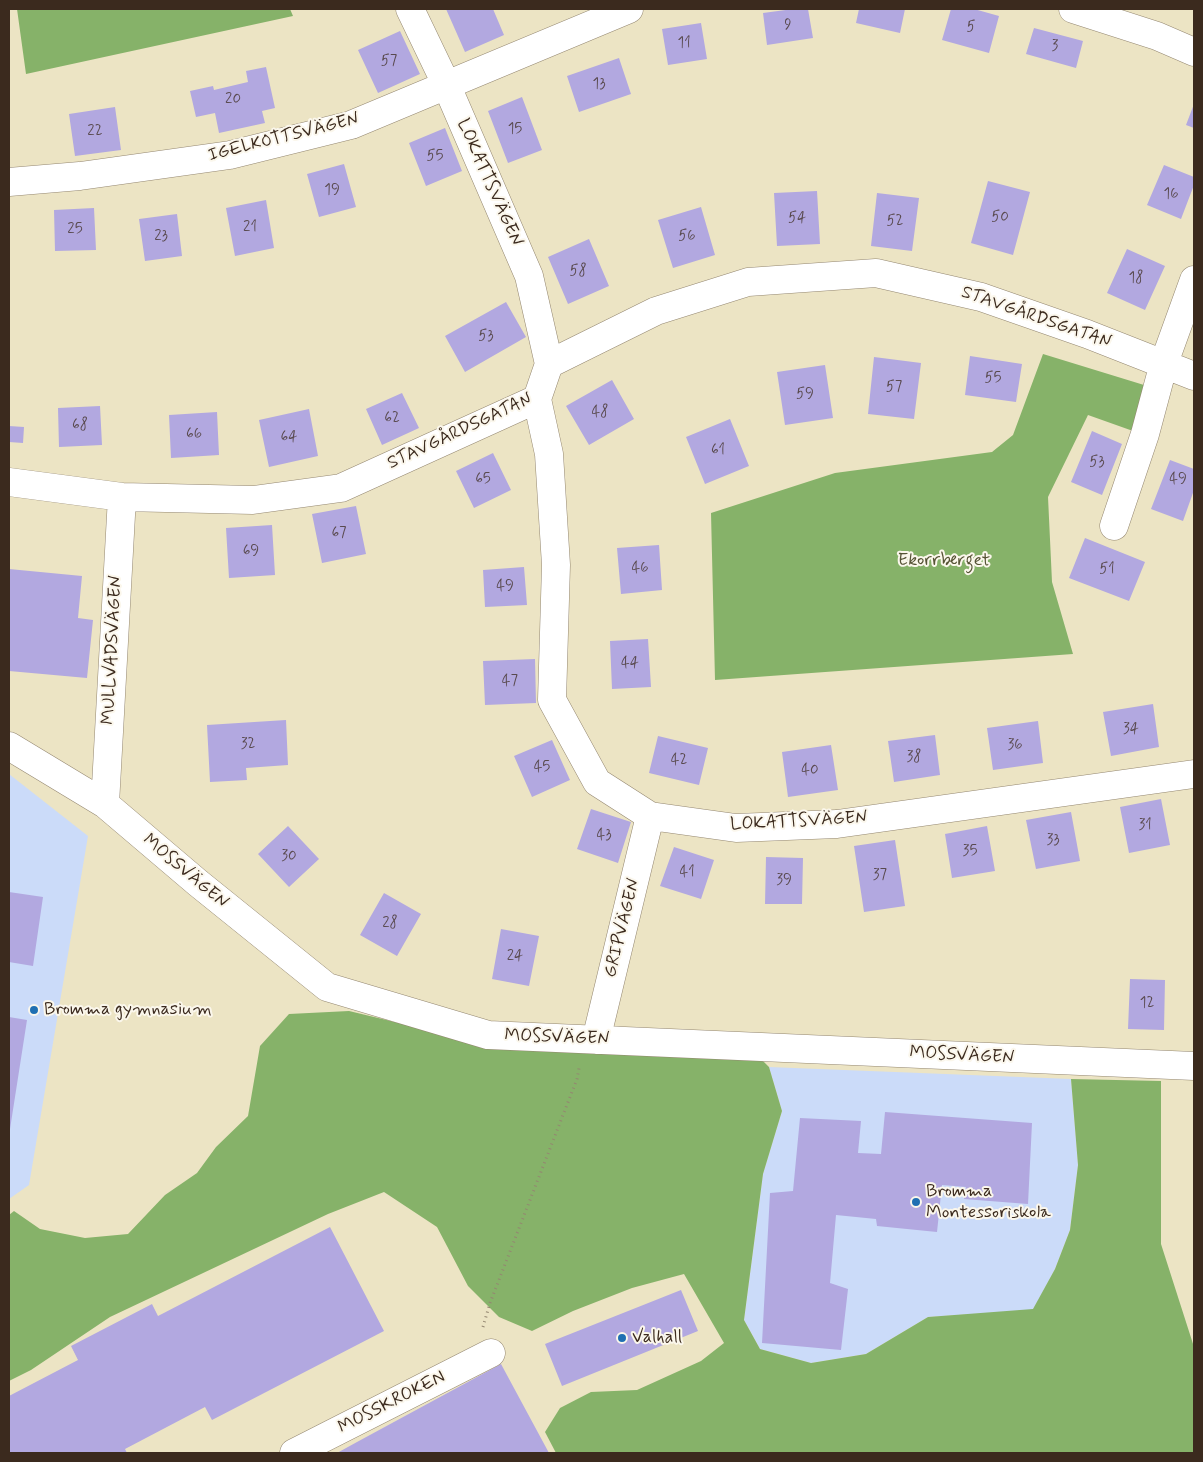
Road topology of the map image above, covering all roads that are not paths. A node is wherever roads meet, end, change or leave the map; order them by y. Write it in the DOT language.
graph roads {
  1 [pos="410,9"];
  2 [pos="628,9"];
  3 [pos="1073,9"];
  4 [pos="1194,52"];
  5 [pos="446,84"];
  6 [pos="9,182"];
  7 [pos="1194,280"];
  8 [pos="1164,363"];
  9 [pos="549,364"];
  10 [pos="1194,376"];
  11 [pos="537,399"];
  12 [pos="9,482"];
  13 [pos="122,497"];
  14 [pos="1114,526"];
  15 [pos="9,746"];
  16 [pos="1194,774"];
  17 [pos="105,804"];
  18 [pos="650,816"];
  19 [pos="589,1040"];
  20 [pos="1194,1066"];
  21 [pos="482,1358"];
  22 [pos="294,1453"];
  1 -- 5 [label="street, LOKATTSVÄGEN"];
  2 -- 5 [label="street, IGELKOTTSVÄGEN"];
  3 -- 4 [label="street"];
  5 -- 6 [label="street, IGELKOTTSVÄGEN"];
  5 -- 9 [label="street, LOKATTSVÄGEN"];
  7 -- 8 [label="street"];
  8 -- 9 [label="street, STAVGÅRDSGATAN"];
  8 -- 10 [label="street, STAVGÅRDSGATAN"];
  8 -- 14 [label="street"];
  9 -- 11 [label="street, STAVGÅRDSGATAN"];
  11 -- 13 [label="street, STAVGÅRDSGATAN"];
  11 -- 18 [label="street, LOKATTSVÄGEN"];
  12 -- 13 [label="street, STAVGÅRDSGATAN"];
  13 -- 17 [label="street, MULLVADSVÄGEN"];
  15 -- 17 [label="street, MOSSVÄGEN"];
  16 -- 18 [label="street, LOKATTSVÄGEN"];
  17 -- 19 [label="street, MOSSVÄGEN"];
  18 -- 19 [label="street, GRIPVÄGEN"];
  19 -- 20 [label="street, MOSSVÄGEN"];
  21 -- 22 [label="street, MOSSKROKEN"];
}
